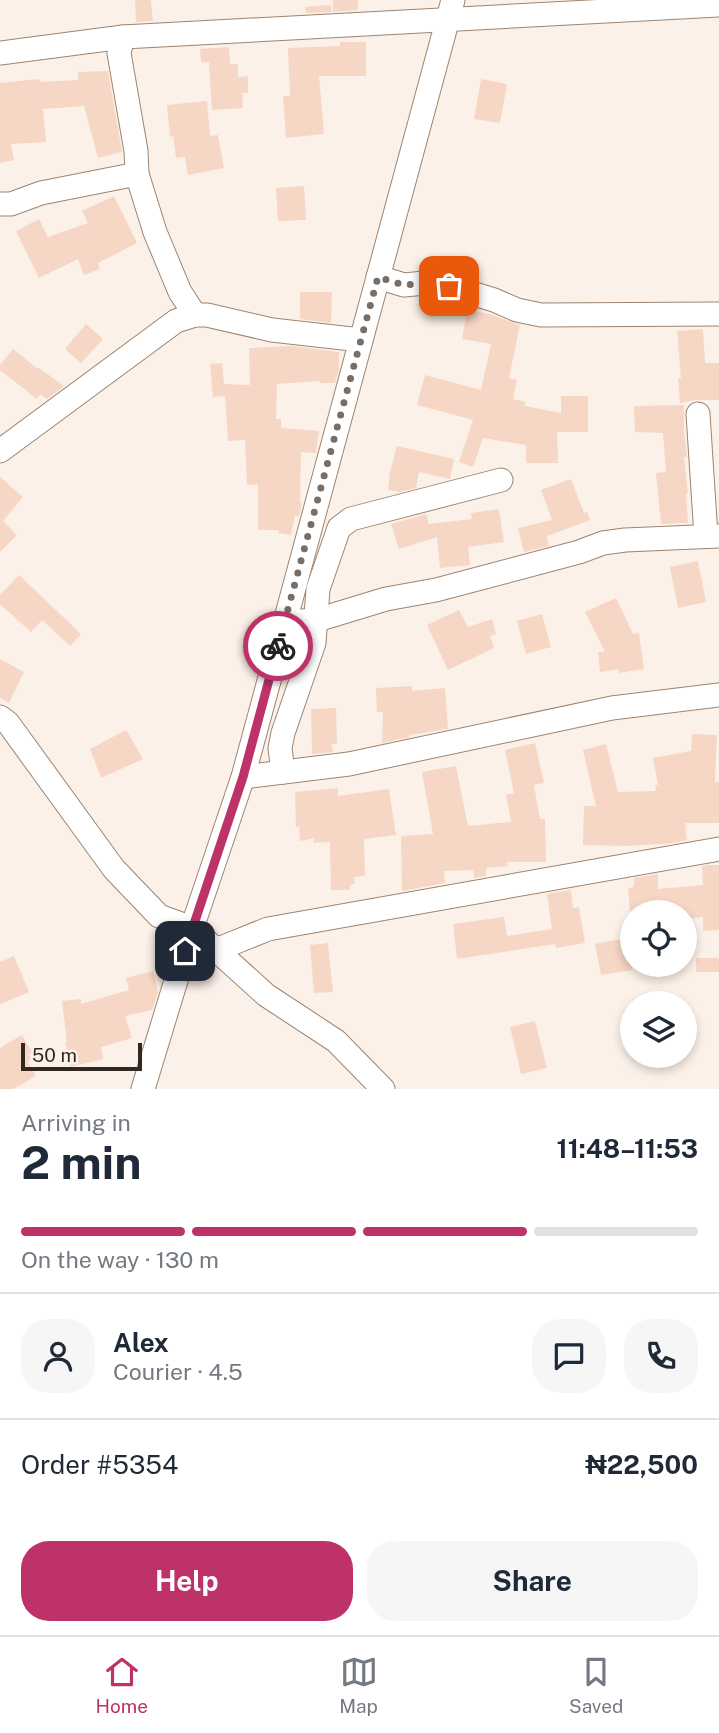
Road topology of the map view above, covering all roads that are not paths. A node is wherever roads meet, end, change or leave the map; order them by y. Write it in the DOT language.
graph roads {
  1 [pos="719,5"];
  2 [pos="450,10"];
  3 [pos="123,37"];
  4 [pos="0,53"];
  5 [pos="136,174"];
  6 [pos="0,204"];
  7 [pos="378,277"];
  8 [pos="719,314"];
  9 [pos="195,315"];
  10 [pos="361,340"];
  11 [pos="698,414"];
  12 [pos="0,451"];
  13 [pos="501,481"];
  14 [pos="713,536"];
  15 [pos="317,621"];
  16 [pos="285,622"];
  17 [pos="719,695"];
  18 [pos="0,717"];
  19 [pos="283,772"];
  20 [pos="243,777"];
  21 [pos="719,849"];
  22 [pos="192,928"];
  23 [pos="216,950"];
  24 [pos="143,1089"];
  25 [pos="383,1089"];
  1 -- 2 [label="street"];
  2 -- 3 [label="street"];
  2 -- 7 [label="street"];
  3 -- 4 [label="street"];
  3 -- 5 [label="street"];
  5 -- 6 [label="street"];
  5 -- 9 [label="street"];
  7 -- 8 [label="street"];
  7 -- 10 [label="street"];
  9 -- 10 [label="street"];
  9 -- 12 [label="street"];
  10 -- 16 [label="street"];
  11 -- 14 [label="street"];
  13 -- 15 [label="street"];
  14 -- 15 [label="street"];
  15 -- 16 [label="street"];
  15 -- 19 [label="street"];
  16 -- 20 [label="street"];
  17 -- 19 [label="street"];
  18 -- 22 [label="street"];
  19 -- 20 [label="street"];
  20 -- 22 [label="street"];
  21 -- 23 [label="street"];
  22 -- 23 [label="street"];
  22 -- 24 [label="street"];
  23 -- 25 [label="street"];
}
